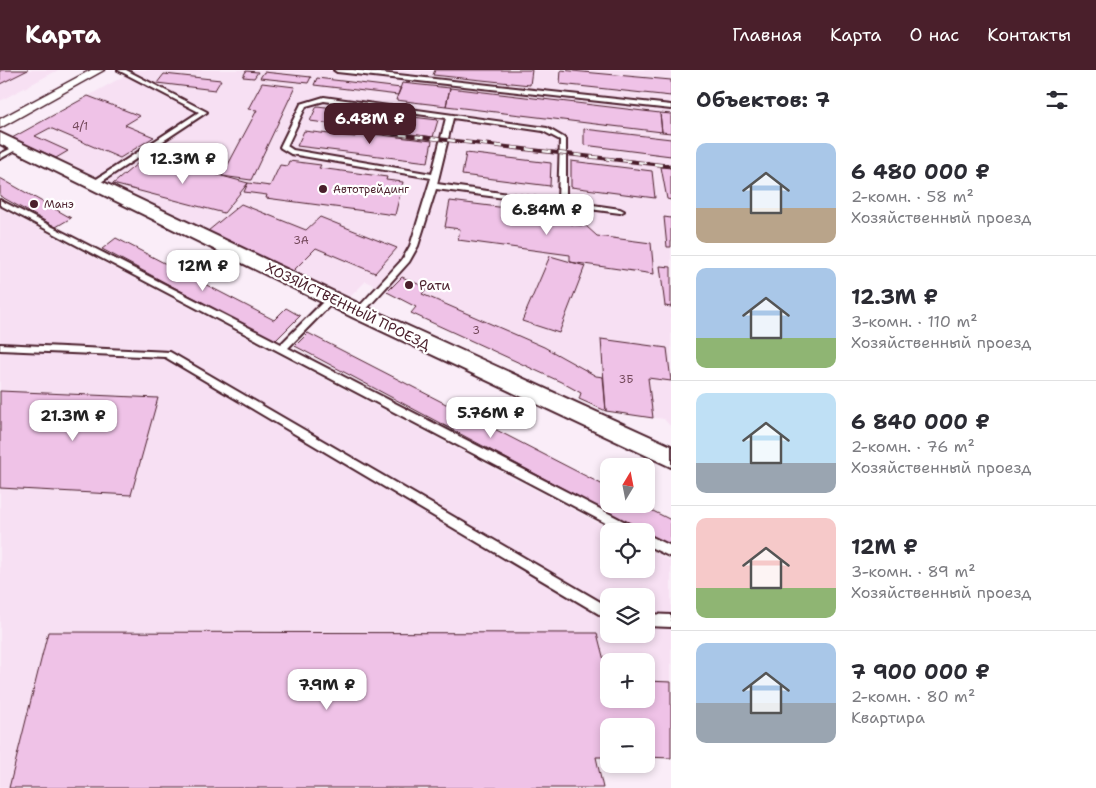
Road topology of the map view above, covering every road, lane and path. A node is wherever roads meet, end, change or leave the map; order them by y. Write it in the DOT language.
graph roads {
  1 [pos="99,70"];
  2 [pos="121,70"];
  3 [pos="337,70"];
  4 [pos="671,107"];
  5 [pos="450,116"];
  6 [pos="0,124"];
  7 [pos="9,142"];
  8 [pos="0,157"];
  9 [pos="434,176"];
  10 [pos="95,184"];
  11 [pos="433,186"];
  12 [pos="0,202"];
  13 [pos="562,203"];
  14 [pos="620,211"];
  15 [pos="332,298"];
  16 [pos="358,312"];
  17 [pos="0,347"];
  18 [pos="282,349"];
  19 [pos="671,457"];
  20 [pos="617,523"];
  21 [pos="655,544"];
  22 [pos="671,552"];
  23 [pos="600,609"];
  24 [pos="655,620"];
  25 [pos="671,621"];
  1 -- 6 [label="street"];
  2 -- 10 [label="lane"];
  3 -- 4 [label="lane"];
  5 -- 9 [label="lane"];
  5 -- 9 [label="lane"];
  5 -- 13 [label="lane"];
  7 -- 8 [label="lane"];
  7 -- 10 [label="street, ХОЗЯЙСТВЕННЫЙ ПРОЕЗД"];
  9 -- 11 [label="lane"];
  10 -- 15 [label="street, ХОЗЯЙСТВЕННЫЙ ПРОЕЗД"];
  11 -- 13 [label="lane"];
  11 -- 16 [label="lane"];
  12 -- 18 [label="lane"];
  13 -- 14 [label="lane"];
  15 -- 16 [label="street, ХОЗЯЙСТВЕННЫЙ ПРОЕЗД"];
  15 -- 18 [label="lane"];
  16 -- 19 [label="street, ХОЗЯЙСТВЕННЫЙ ПРОЕЗД"];
  17 -- 23 [label="lane"];
  18 -- 20 [label="lane"];
  21 -- 22 [label="lane"];
  24 -- 25 [label="lane"];
}
